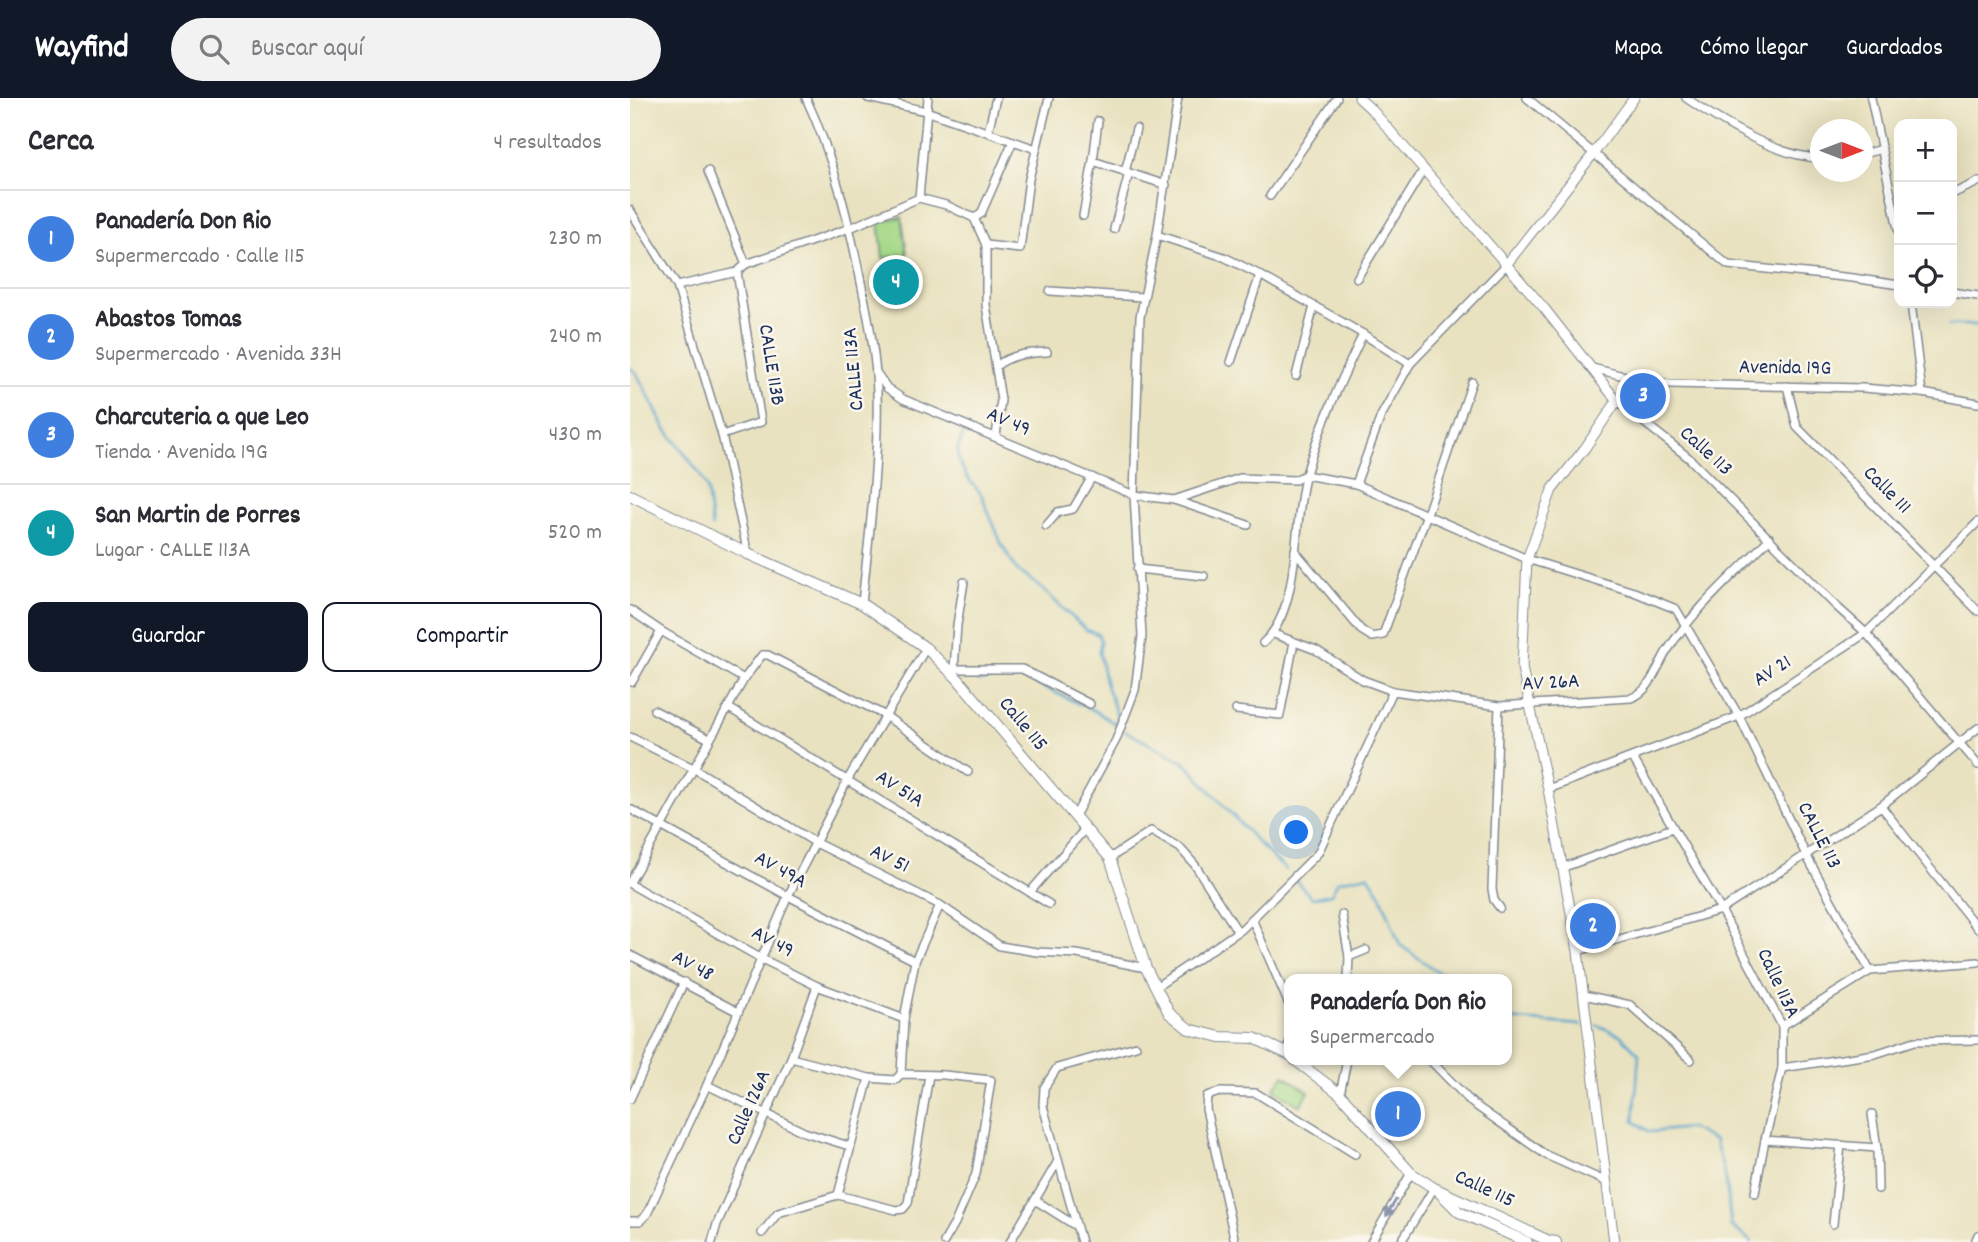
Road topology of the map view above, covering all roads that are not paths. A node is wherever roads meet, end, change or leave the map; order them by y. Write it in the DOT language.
graph roads {
  1 [pos="806,98"];
  2 [pos="868,98"];
  3 [pos="928,98"];
  4 [pos="996,98"];
  5 [pos="1049,98"];
  6 [pos="1178,98"];
  7 [pos="1337,98"];
  8 [pos="1359,98"];
  9 [pos="1527,98"];
  10 [pos="1633,98"];
  11 [pos="1686,98"];
  12 [pos="1871,98"];
  13 [pos="926,111"];
  14 [pos="1098,121"];
  15 [pos="1136,129"];
  16 [pos="988,132"];
  17 [pos="1013,141"];
  18 [pos="1036,149"];
  19 [pos="1882,149"];
  20 [pos="1873,151"];
  21 [pos="1594,153"];
  22 [pos="1810,155"];
  23 [pos="1093,162"];
  24 [pos="1424,169"];
  25 [pos="708,171"];
  26 [pos="1127,172"];
  27 [pos="1978,182"];
  28 [pos="1166,185"];
  29 [pos="1957,192"];
  30 [pos="1270,196"];
  31 [pos="919,198"];
  32 [pos="1894,200"];
  33 [pos="630,210"];
  34 [pos="1083,216"];
  35 [pos="974,218"];
  36 [pos="850,228"];
  37 [pos="1114,229"];
  38 [pos="1157,235"];
  39 [pos="986,245"];
  40 [pos="746,264"];
  41 [pos="1506,265"];
  42 [pos="737,272"];
  43 [pos="1260,275"];
  44 [pos="1357,278"];
  45 [pos="1894,284"];
  46 [pos="677,286"];
  47 [pos="1050,290"];
  48 [pos="1957,293"];
  49 [pos="1978,296"];
  50 [pos="1142,297"];
  51 [pos="1314,306"];
  52 [pos="1912,308"];
  53 [pos="1363,334"];
  54 [pos="1047,352"];
  55 [pos="1231,362"];
  56 [pos="1410,364"];
  57 [pos="996,366"];
  58 [pos="1592,368"];
  59 [pos="876,372"];
  60 [pos="1296,376"];
  61 [pos="1472,382"];
  62 [pos="1787,386"];
  63 [pos="1922,393"];
  64 [pos="1617,401"];
  65 [pos="1978,403"];
  66 [pos="722,435"];
  67 [pos="996,436"];
  68 [pos="1305,475"];
  69 [pos="1092,477"];
  70 [pos="1356,484"];
  71 [pos="630,495"];
  72 [pos="1134,495"];
  73 [pos="1174,500"];
  74 [pos="1427,514"];
  75 [pos="1978,522"];
  76 [pos="1248,525"];
  77 [pos="1046,526"];
  78 [pos="1770,538"];
  79 [pos="1295,551"];
  80 [pos="748,554"];
  81 [pos="1527,559"];
  82 [pos="1936,565"];
  83 [pos="1137,569"];
  84 [pos="1204,576"];
  85 [pos="964,582"];
  86 [pos="862,604"];
  87 [pos="630,610"];
  88 [pos="1978,611"];
  89 [pos="1686,625"];
  90 [pos="662,631"];
  91 [pos="1866,633"];
  92 [pos="1274,634"];
  93 [pos="1294,642"];
  94 [pos="1263,643"];
  95 [pos="926,648"];
  96 [pos="951,669"];
  97 [pos="744,679"];
  98 [pos="630,681"];
  99 [pos="1393,691"];
  100 [pos="1528,702"];
  101 [pos="1090,704"];
  102 [pos="1499,706"];
  103 [pos="729,708"];
  104 [pos="654,710"];
  105 [pos="1236,710"];
  106 [pos="884,715"];
  107 [pos="1739,716"];
  108 [pos="1978,728"];
  109 [pos="630,737"];
  110 [pos="709,739"];
  111 [pos="1961,743"];
  112 [pos="1633,758"];
  113 [pos="1978,765"];
  114 [pos="695,769"];
  115 [pos="968,772"];
  116 [pos="848,779"];
  117 [pos="1548,789"];
  118 [pos="1881,806"];
  119 [pos="630,809"];
  120 [pos="1075,816"];
  121 [pos="663,825"];
  122 [pos="1673,828"];
  123 [pos="1085,829"];
  124 [pos="816,843"];
  125 [pos="1806,855"];
  126 [pos="1110,858"];
  127 [pos="1563,867"];
  128 [pos="630,883"];
  129 [pos="1030,892"];
  130 [pos="788,896"];
  131 [pos="1049,904"];
  132 [pos="940,905"];
  133 [pos="1500,908"];
  134 [pos="1721,910"];
  135 [pos="1342,915"];
  136 [pos="1252,919"];
  137 [pos="1978,929"];
  138 [pos="1237,932"];
  139 [pos="1366,950"];
  140 [pos="1578,951"];
  141 [pos="630,955"];
  142 [pos="1349,957"];
  143 [pos="762,959"];
  144 [pos="915,961"];
  145 [pos="1978,962"];
  146 [pos="1146,968"];
  147 [pos="1870,971"];
  148 [pos="1348,974"];
  149 [pos="684,982"];
  150 [pos="817,986"];
  151 [pos="1156,987"];
  152 [pos="1284,993"];
  153 [pos="1584,995"];
  154 [pos="738,1012"];
  155 [pos="904,1019"];
  156 [pos="1782,1026"];
  157 [pos="1978,1040"];
  158 [pos="1136,1046"];
  159 [pos="1284,1053"];
  160 [pos="791,1058"];
  161 [pos="1691,1060"];
  162 [pos="1302,1065"];
  163 [pos="1345,1065"];
  164 [pos="1435,1065"];
  165 [pos="1782,1069"];
  166 [pos="901,1074"];
  167 [pos="929,1075"];
  168 [pos="869,1078"];
  169 [pos="707,1085"];
  170 [pos="1340,1094"];
  171 [pos="630,1099"];
  172 [pos="767,1113"];
  173 [pos="1872,1114"];
  174 [pos="1765,1140"];
  175 [pos="1841,1145"];
  176 [pos="849,1146"];
  177 [pos="1877,1148"];
  178 [pos="1355,1154"];
  179 [pos="1058,1161"];
  180 [pos="1411,1173"];
  181 [pos="1607,1182"];
  182 [pos="1434,1188"];
  183 [pos="1878,1189"];
  184 [pos="1755,1193"];
  185 [pos="838,1195"];
  186 [pos="1035,1200"];
  187 [pos="630,1221"];
  188 [pos="1833,1224"];
  189 [pos="1077,1226"];
  190 [pos="762,1233"];
  191 [pos="1978,1235"];
  192 [pos="712,1242"];
  193 [pos="944,1242"];
  194 [pos="1010,1242"];
  195 [pos="1082,1242"];
  196 [pos="1236,1242"];
  197 [pos="1371,1242"];
  198 [pos="1401,1242"];
  199 [pos="1527,1242"];
  200 [pos="1556,1242"];
  201 [pos="1614,1242"];
  202 [pos="1975,1242"];
  1 -- 36 [label="street, CALLE 113A"];
  2 -- 13 [label="street"];
  3 -- 13 [label="street"];
  4 -- 16 [label="street"];
  5 -- 18 [label="street"];
  6 -- 28 [label="street"];
  7 -- 30 [label="street"];
  8 -- 24 [label="street, Calle 113"];
  9 -- 21 [label="street"];
  10 -- 21 [label="street"];
  11 -- 22 [label="street"];
  12 -- 19 [label="street"];
  13 -- 16 [label="street"];
  13 -- 31 [label="street"];
  14 -- 23 [label="street"];
  15 -- 26 [label="street"];
  16 -- 17 [label="street"];
  17 -- 18 [label="street"];
  17 -- 35 [label="street"];
  18 -- 39 [label="street"];
  19 -- 20 [label="street"];
  19 -- 32 [label="street"];
  21 -- 41 [label="street"];
  21 -- 45 [label="street"];
  23 -- 26 [label="street"];
  23 -- 34 [label="street"];
  24 -- 41 [label="street, Calle 113"];
  24 -- 44 [label="street"];
  25 -- 40 [label="street"];
  26 -- 28 [label="street"];
  26 -- 37 [label="street"];
  27 -- 29 [label="street"];
  28 -- 38 [label="street"];
  31 -- 35 [label="street"];
  31 -- 36 [label="street"];
  33 -- 46 [label="street"];
  35 -- 39 [label="street"];
  36 -- 40 [label="street"];
  36 -- 59 [label="street, CALLE 113A"];
  38 -- 43 [label="street"];
  38 -- 50 [label="street"];
  39 -- 57 [label="street"];
  40 -- 42 [label="street"];
  41 -- 56 [label="street"];
  41 -- 58 [label="street, Calle 113"];
  42 -- 46 [label="street"];
  42 -- 66 [label="street, CALLE 113B"];
  43 -- 51 [label="street"];
  43 -- 55 [label="street"];
  46 -- 66 [label="street"];
  47 -- 50 [label="street"];
  48 -- 49 [label="street"];
  50 -- 72 [label="street"];
  51 -- 53 [label="street"];
  51 -- 60 [label="street"];
  52 -- 63 [label="street"];
  53 -- 56 [label="street"];
  53 -- 68 [label="street"];
  54 -- 57 [label="street"];
  56 -- 70 [label="street"];
  57 -- 67 [label="street"];
  58 -- 62 [label="street, Avenida 19G"];
  58 -- 64 [label="street, Calle 113"];
  59 -- 67 [label="street, AV 49"];
  59 -- 86 [label="street, CALLE 113A"];
  61 -- 74 [label="street"];
  62 -- 63 [label="street, Avenida 19G"];
  62 -- 82 [label="street, Calle 111"];
  63 -- 65 [label="street, Avenida 19G"];
  64 -- 78 [label="street, Calle 113"];
  64 -- 81 [label="street"];
  66 -- 80 [label="street"];
  67 -- 69 [label="street, AV 49"];
  68 -- 70 [label="street, CALLE 113"];
  68 -- 73 [label="street, CALLE 113"];
  68 -- 79 [label="street"];
  69 -- 72 [label="street, AV 49"];
  69 -- 77 [label="street"];
  70 -- 74 [label="street, CALLE 113"];
  71 -- 80 [label="main road, Calle 115"];
  72 -- 73 [label="street, AV 49"];
  72 -- 83 [label="street"];
  73 -- 76 [label="street"];
  74 -- 79 [label="street"];
  74 -- 81 [label="street, CALLE 113"];
  75 -- 82 [label="street, AV 21"];
  78 -- 89 [label="street, AV 26A"];
  78 -- 91 [label="street, Calle 113"];
  79 -- 92 [label="street"];
  80 -- 86 [label="main road, Calle 115"];
  81 -- 89 [label="street, CALLE 113"];
  81 -- 100 [label="street"];
  82 -- 88 [label="street, Calle 111"];
  82 -- 91 [label="street, AV 21"];
  83 -- 84 [label="street"];
  83 -- 120 [label="street"];
  85 -- 96 [label="street"];
  86 -- 95 [label="main road, Calle 115"];
  87 -- 90 [label="street"];
  89 -- 100 [label="street, AV 26A"];
  89 -- 107 [label="street, CALLE 113"];
  90 -- 97 [label="street"];
  90 -- 98 [label="street"];
  91 -- 107 [label="street, AV 21"];
  91 -- 111 [label="street, Calle 113"];
  92 -- 93 [label="street, AV 26A"];
  92 -- 94 [label="street"];
  93 -- 99 [label="street, AV 26A"];
  93 -- 105 [label="street"];
  95 -- 96 [label="main road, Calle 115"];
  95 -- 106 [label="street"];
  96 -- 101 [label="street"];
  96 -- 120 [label="main road, Calle 115"];
  97 -- 103 [label="street"];
  97 -- 106 [label="street"];
  99 -- 102 [label="street, AV 26A"];
  99 -- 136 [label="street"];
  100 -- 102 [label="street, AV 26A"];
  100 -- 117 [label="street"];
  102 -- 133 [label="street"];
  103 -- 110 [label="street"];
  103 -- 116 [label="street, AV 51A"];
  104 -- 110 [label="street"];
  106 -- 115 [label="street"];
  106 -- 116 [label="street"];
  107 -- 112 [label="street, AV 21"];
  107 -- 125 [label="street, CALLE 113"];
  108 -- 111 [label="street"];
  109 -- 114 [label="street, AV 51"];
  110 -- 114 [label="street"];
  111 -- 113 [label="street, Calle 113"];
  111 -- 118 [label="street"];
  112 -- 117 [label="street, AV 21"];
  112 -- 122 [label="street, Calle 113A"];
  114 -- 121 [label="street"];
  114 -- 124 [label="street, AV 51"];
  116 -- 124 [label="street"];
  116 -- 129 [label="street, AV 51A"];
  117 -- 127 [label="street"];
  118 -- 125 [label="street"];
  118 -- 137 [label="street"];
  119 -- 121 [label="street, AV 49A"];
  120 -- 123 [label="main road, Calle 115"];
  121 -- 128 [label="street"];
  121 -- 130 [label="street, AV 49A"];
  122 -- 127 [label="street"];
  122 -- 134 [label="street, Calle 113A"];
  123 -- 126 [label="main road, Calle 115"];
  123 -- 129 [label="street"];
  124 -- 130 [label="street"];
  124 -- 132 [label="street, AV 51"];
  125 -- 134 [label="street"];
  125 -- 147 [label="street, CALLE 113"];
  126 -- 138 [label="street"];
  126 -- 146 [label="main road, Calle 115"];
  127 -- 140 [label="street"];
  128 -- 143 [label="street, AV 49"];
  129 -- 131 [label="street, AV 51A"];
  130 -- 143 [label="street"];
  130 -- 144 [label="street, AV 49A"];
  132 -- 144 [label="street"];
  132 -- 146 [label="street, AV 51"];
  134 -- 140 [label="street"];
  134 -- 156 [label="street, Calle 113A"];
  135 -- 142 [label="street"];
  136 -- 138 [label="street"];
  136 -- 152 [label="street"];
  138 -- 151 [label="street"];
  139 -- 142 [label="street"];
  140 -- 153 [label="street"];
  141 -- 149 [label="street, AV 48"];
  142 -- 148 [label="street"];
  143 -- 150 [label="street, AV 49"];
  143 -- 154 [label="street"];
  144 -- 155 [label="street"];
  145 -- 147 [label="street"];
  146 -- 151 [label="main road, Calle 115"];
  147 -- 156 [label="street"];
  149 -- 154 [label="street, AV 48"];
  149 -- 171 [label="street"];
  150 -- 155 [label="street, AV 49"];
  150 -- 160 [label="street, Calle 126A"];
  151 -- 159 [label="main road, Calle 115"];
  153 -- 161 [label="street"];
  153 -- 181 [label="street"];
  154 -- 169 [label="street"];
  155 -- 166 [label="street"];
  156 -- 165 [label="street, Calle 113A"];
  157 -- 165 [label="street"];
  158 -- 179 [label="street"];
  160 -- 168 [label="street"];
  160 -- 172 [label="street, Calle 126A"];
  162 -- 170 [label="main road, Calle 115"];
  163 -- 170 [label="street"];
  164 -- 181 [label="street"];
  165 -- 174 [label="street, Calle 113A"];
  166 -- 167 [label="street"];
  166 -- 168 [label="street"];
  167 -- 185 [label="street"];
  167 -- 193 [label="street"];
  168 -- 176 [label="street"];
  169 -- 172 [label="street"];
  169 -- 187 [label="street"];
  170 -- 180 [label="main road, Calle 115"];
  172 -- 176 [label="street"];
  172 -- 192 [label="street, Calle 126A"];
  173 -- 177 [label="street"];
  174 -- 175 [label="street"];
  174 -- 184 [label="street, Calle 113A"];
  175 -- 177 [label="street"];
  175 -- 188 [label="street"];
  176 -- 185 [label="street"];
  177 -- 183 [label="street"];
  178 -- 196 [label="street"];
  179 -- 186 [label="street"];
  179 -- 189 [label="street"];
  180 -- 182 [label="main road, Calle 115"];
  180 -- 197 [label="street, one-way"];
  181 -- 201 [label="street"];
  182 -- 198 [label="street"];
  182 -- 199 [label="main road, Calle 115"];
  182 -- 200 [label="main road, Calle 115"];
  185 -- 190 [label="street"];
  186 -- 189 [label="street"];
  186 -- 194 [label="street"];
  189 -- 195 [label="street"];
  191 -- 202 [label="street"];
}
